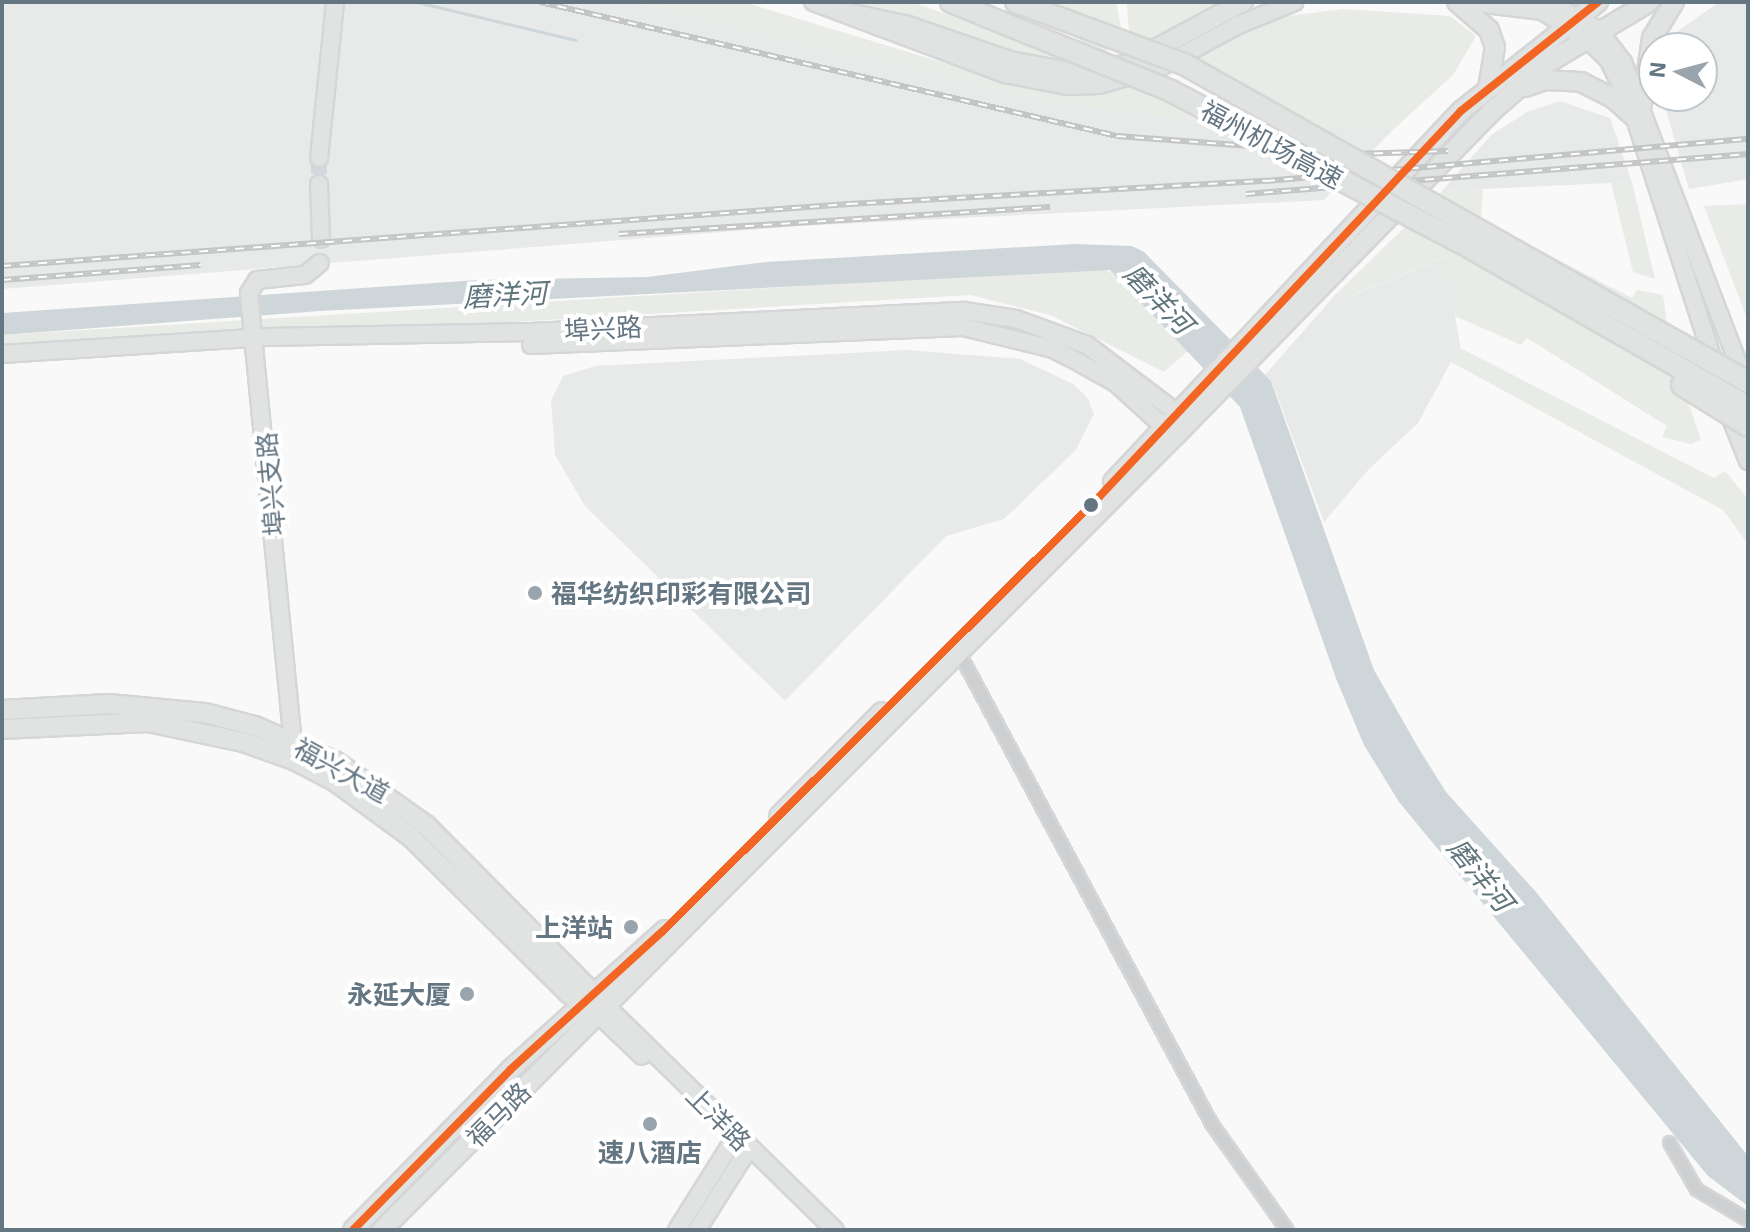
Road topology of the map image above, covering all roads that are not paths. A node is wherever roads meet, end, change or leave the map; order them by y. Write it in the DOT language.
graph roads {
  1 [pos="335,2"];
  2 [pos="813,2"];
  3 [pos="951,2"];
  4 [pos="1016,2"];
  5 [pos="1243,2"];
  6 [pos="1295,2"];
  7 [pos="1457,2"];
  8 [pos="1468,2"];
  9 [pos="1550,2"];
  10 [pos="1598,2"];
  11 [pos="1649,2"];
  12 [pos="1674,2"];
  13 [pos="848,13"];
  14 [pos="1574,21"];
  15 [pos="1656,32"];
  16 [pos="1592,34"];
  17 [pos="1488,88"];
  18 [pos="1515,90"];
  19 [pos="1638,108"];
  20 [pos="1638,110"];
  21 [pos="1639,112"];
  22 [pos="1639,112"];
  23 [pos="319,158"];
  24 [pos="319,184"];
  25 [pos="321,239"];
  26 [pos="320,263"];
  27 [pos="1577,312"];
  28 [pos="255,338"];
  29 [pos="1247,352"];
  30 [pos="2,354"];
  31 [pos="1748,382"];
  32 [pos="1211,388"];
  33 [pos="1748,389"];
  34 [pos="1748,407"];
  35 [pos="1170,420"];
  36 [pos="1748,426"];
  37 [pos="1748,461"];
  38 [pos="959,653"];
  39 [pos="2,710"];
  40 [pos="2,729"];
  41 [pos="294,750"];
  42 [pos="596,1004"];
  43 [pos="1669,1142"];
  44 [pos="740,1145"];
  45 [pos="1748,1220"];
  46 [pos="353,1230"];
  47 [pos="382,1230"];
  48 [pos="677,1230"];
  49 [pos="697,1230"];
  50 [pos="820,1230"];
  51 [pos="835,1230"];
  52 [pos="1287,1230"];
  1 -- 23 [label="street"];
  2 -- 13 [label="street"];
  3 -- 27 [label="highway, 福州机场高速, bridge"];
  4 -- 31 [label="highway, 福州机场高速, bridge"];
  5 -- 13 [label="main road"];
  6 -- 13 [label="street"];
  7 -- 17 [label="main road"];
  8 -- 14 [label="street"];
  9 -- 14 [label="street"];
  10 -- 14 [label="main road, 福马路"];
  11 -- 16 [label="main road, 福马路"];
  12 -- 15 [label="main road"];
  14 -- 16 [label="street"];
  14 -- 17 [label="main road, 福马路"];
  16 -- 18 [label="main road, 福马路"];
  16 -- 19 [label="street"];
  17 -- 29 [label="main road, 福马路"];
  18 -- 20 [label="main road"];
  18 -- 29 [label="main road, 福马路"];
  21 -- 33 [label="street"];
  22 -- 37 [label="street"];
  24 -- 25 [label="street"];
  26 -- 28 [label="street, 埠兴支路"];
  27 -- 34 [label="highway, 福州机场高速, bridge"];
  27 -- 36 [label="highway, bridge"];
  28 -- 30 [label="street, 埠兴路"];
  28 -- 35 [label="street, 埠兴路"];
  28 -- 41 [label="street, 埠兴支路"];
  29 -- 32 [label="main road, 福马路"];
  32 -- 35 [label="main road, 福马路"];
  32 -- 38 [label="main road, 福马路"];
  35 -- 42 [label="main road, 福马路"];
  38 -- 42 [label="main road, 福马路"];
  38 -- 52 [label="street"];
  39 -- 41 [label="main road, 福兴大道"];
  40 -- 41 [label="main road, 福兴大道"];
  41 -- 42 [label="main road, 福兴大道"];
  42 -- 44 [label="street, 上洋路"];
  42 -- 46 [label="main road, 福马路"];
  42 -- 47 [label="main road, 福马路"];
  43 -- 45 [label="street"];
  44 -- 48 [label="street"];
  44 -- 49 [label="street"];
  44 -- 50 [label="street, 上洋路"];
  44 -- 51 [label="street, 上洋路"];
}
